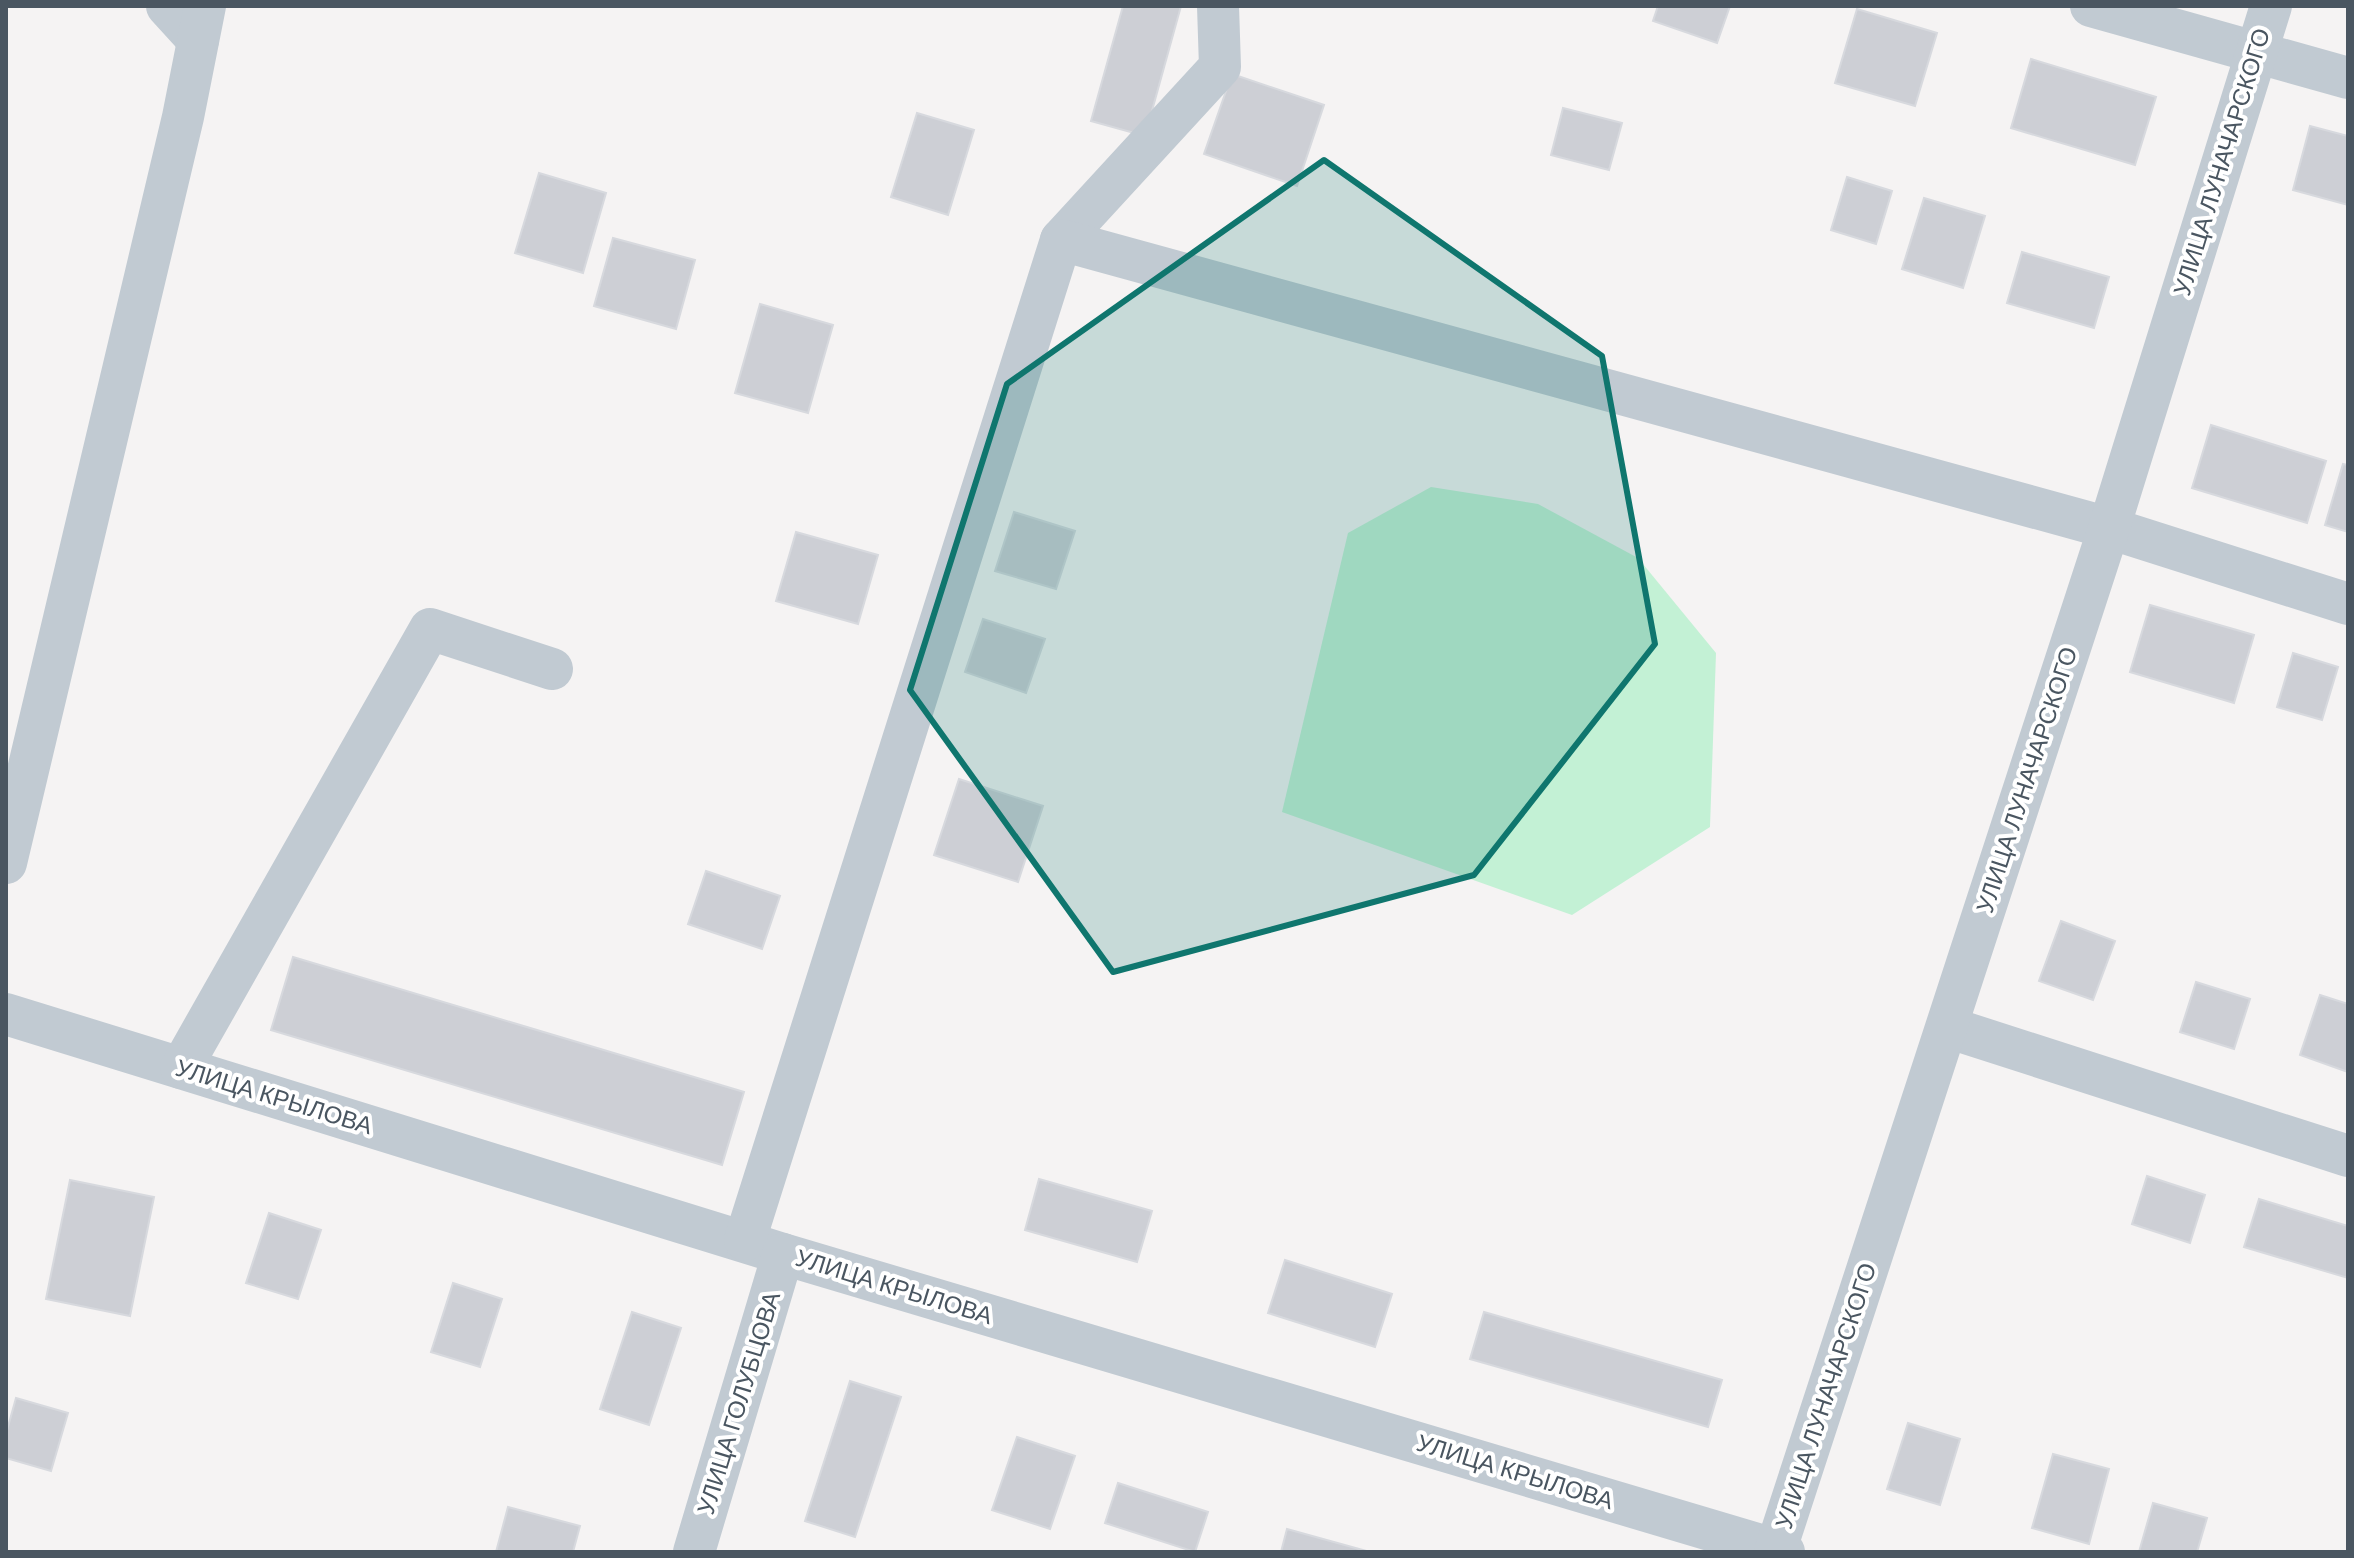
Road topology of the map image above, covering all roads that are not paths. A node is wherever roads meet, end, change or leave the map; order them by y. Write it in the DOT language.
graph roads {
  1 [pos="167,6"];
  2 [pos="1218,6"];
  3 [pos="2091,6"];
  4 [pos="2271,6"];
  5 [pos="201,23"];
  6 [pos="2257,53"];
  7 [pos="2348,78"];
  8 [pos="1061,240"];
  9 [pos="2109,528"];
  10 [pos="2348,604"];
  11 [pos="552,669"];
  12 [pos="6,863"];
  13 [pos="6,1014"];
  14 [pos="1947,1027"];
  15 [pos="181,1068"];
  16 [pos="2348,1156"];
  17 [pos="764,1247"];
  18 [pos="1778,1551"];
  19 [pos="694,1552"];
  1 -- 5 [label="street"];
  2 -- 8 [label="street"];
  3 -- 6 [label="street"];
  4 -- 6 [label="street, УЛИЦА ЛУНАЧАРСКОГО"];
  5 -- 12 [label="street"];
  6 -- 7 [label="street"];
  6 -- 9 [label="street, УЛИЦА ЛУНАЧАРСКОГО"];
  8 -- 9 [label="street"];
  8 -- 17 [label="street, УЛИЦА ГОЛУБЦОВА"];
  9 -- 10 [label="street"];
  9 -- 14 [label="street, УЛИЦА ЛУНАЧАРСКОГО"];
  11 -- 15 [label="street"];
  13 -- 15 [label="street, УЛИЦА КРЫЛОВА"];
  14 -- 16 [label="street"];
  14 -- 18 [label="street, УЛИЦА ЛУНАЧАРСКОГО"];
  15 -- 17 [label="street, УЛИЦА КРЫЛОВА"];
  17 -- 18 [label="street, УЛИЦА КРЫЛОВА"];
  17 -- 19 [label="street, УЛИЦА ГОЛУБЦОВА"];
}
